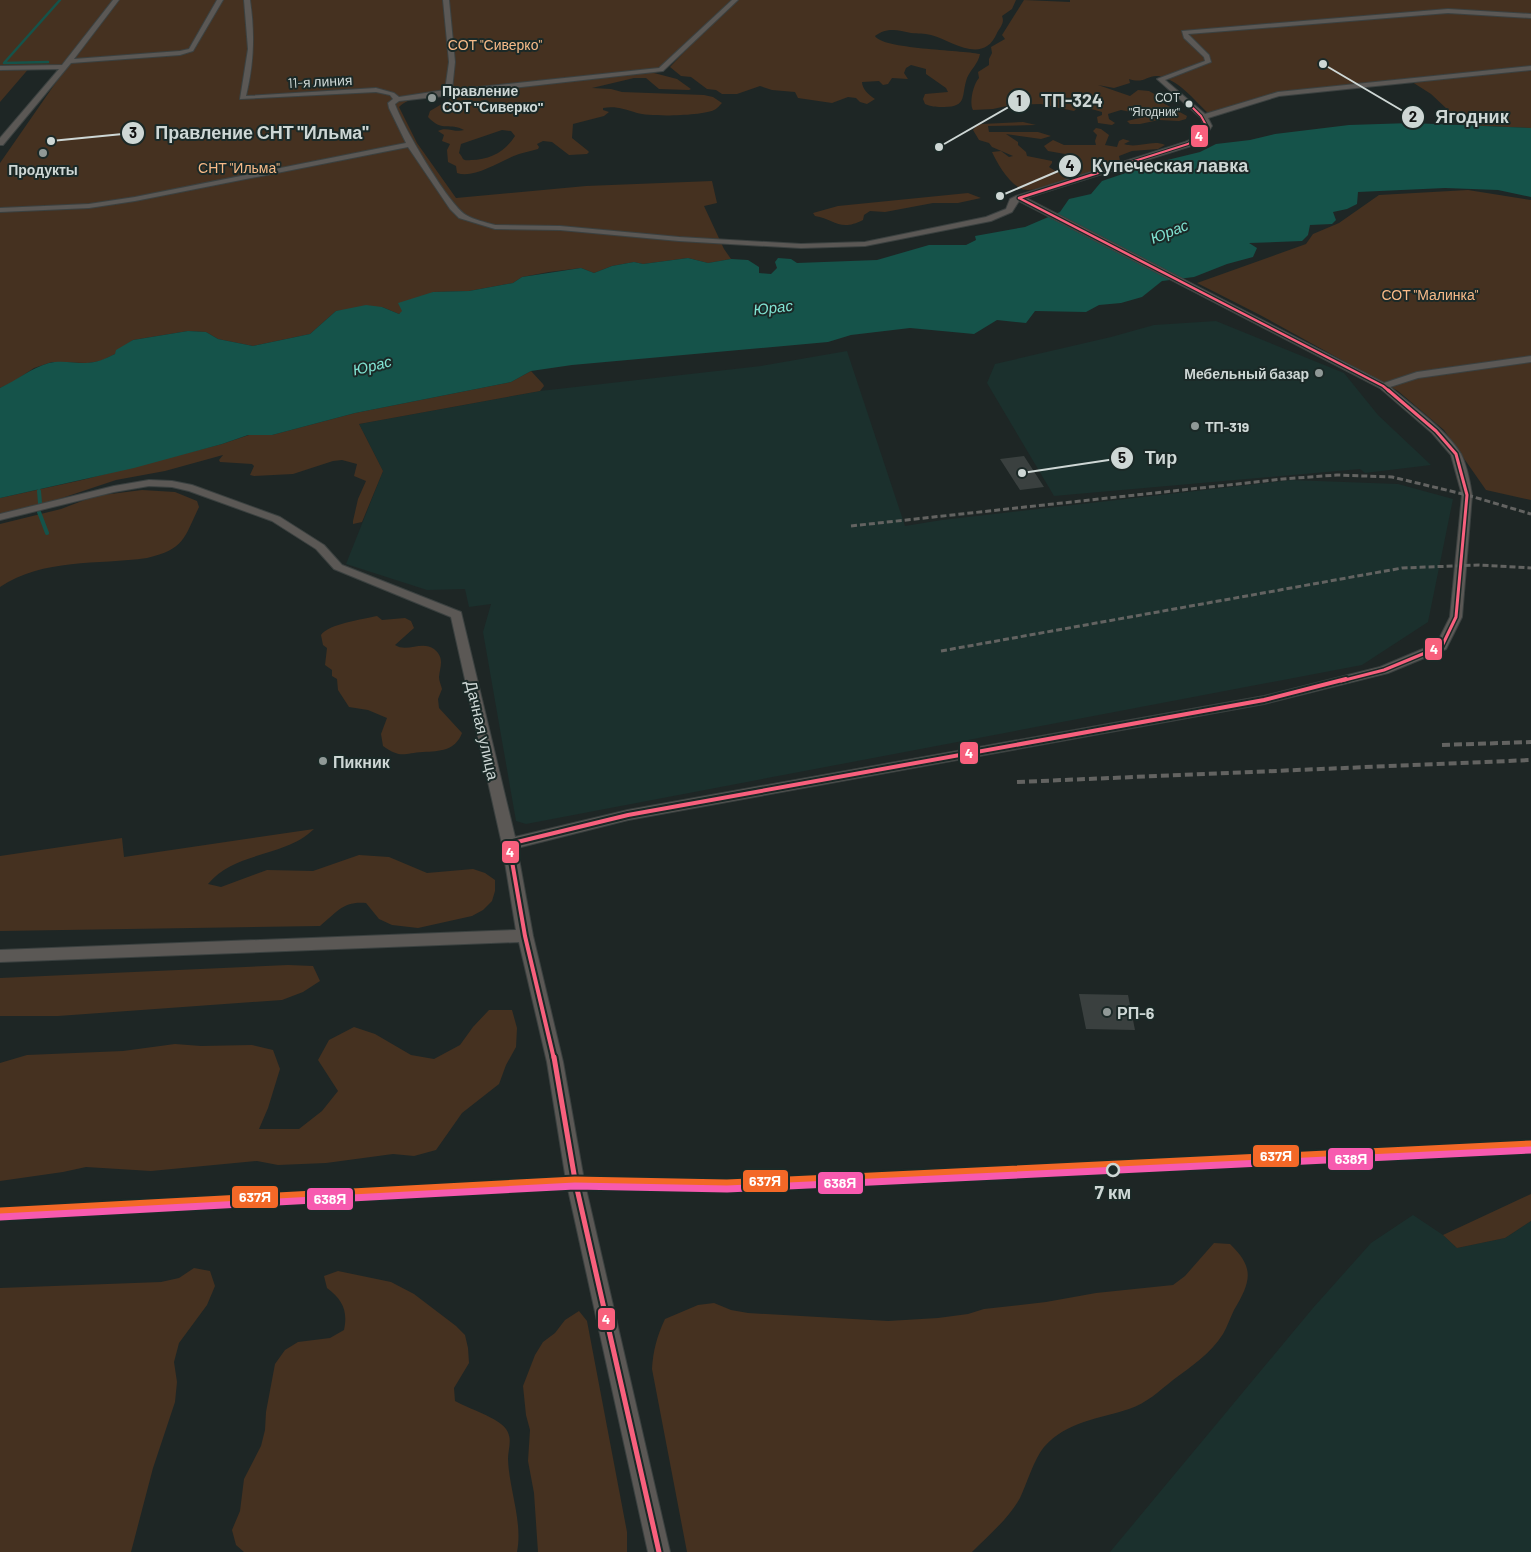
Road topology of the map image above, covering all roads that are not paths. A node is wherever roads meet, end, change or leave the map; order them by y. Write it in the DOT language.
graph roads {
  1 [pos="116,0"];
  2 [pos="220,0"];
  3 [pos="247,0"];
  4 [pos="446,0"];
  5 [pos="735,0"];
  6 [pos="1530,15"];
  7 [pos="69,61"];
  8 [pos="63,66"];
  9 [pos="0,68"];
  10 [pos="1531,68"];
  11 [pos="448,92"];
  12 [pos="398,99"];
  13 [pos="1204,117"];
  14 [pos="0,143"];
  15 [pos="410,144"];
  16 [pos="1019,198"];
  17 [pos="0,210"];
  18 [pos="1531,359"];
  19 [pos="1383,386"];
  20 [pos="0,517"];
  21 [pos="457,615"];
  22 [pos="509,844"];
  23 [pos="525,936"];
  24 [pos="0,956"];
  25 [pos="659,1552"];
  1 -- 7 [label="street"];
  2 -- 7 [label="street"];
  3 -- 12 [label="street, 11-я линия"];
  4 -- 11 [label="street"];
  5 -- 11 [label="street"];
  6 -- 13 [label="street"];
  7 -- 8 [label="street"];
  8 -- 9 [label="street"];
  8 -- 14 [label="street"];
  10 -- 13 [label="street"];
  11 -- 12 [label="street"];
  12 -- 15 [label="street"];
  13 -- 16 [label="street"];
  15 -- 16 [label="street"];
  15 -- 17 [label="street"];
  16 -- 19 [label="street"];
  18 -- 19 [label="street"];
  19 -- 22 [label="street"];
  20 -- 21 [label="street"];
  21 -- 22 [label="street, Дачная улица"];
  22 -- 23 [label="street, Дачная улица"];
  23 -- 24 [label="street"];
  23 -- 25 [label="street, Дачная улица"];
}
